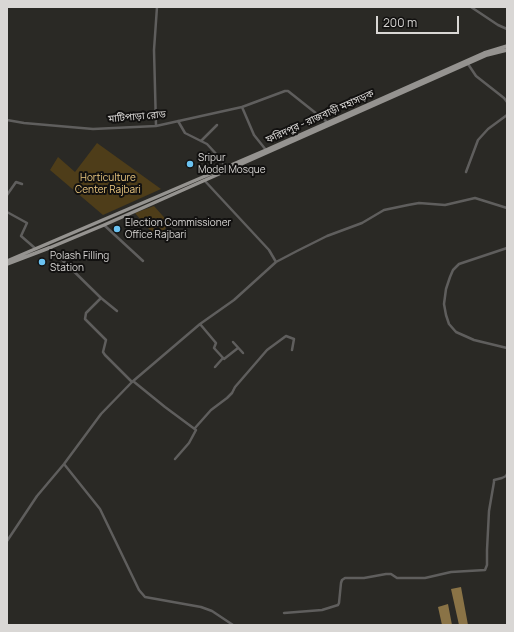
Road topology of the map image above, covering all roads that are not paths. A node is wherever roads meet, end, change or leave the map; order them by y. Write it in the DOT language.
graph roads {
  1 [pos="157,7"];
  2 [pos="471,7"];
  3 [pos="507,28"];
  4 [pos="507,46"];
  5 [pos="507,50"];
  6 [pos="468,64"];
  7 [pos="507,102"];
  8 [pos="242,107"];
  9 [pos="507,115"];
  10 [pos="7,120"];
  11 [pos="178,121"];
  12 [pos="327,122"];
  13 [pos="217,125"];
  14 [pos="156,126"];
  15 [pos="202,141"];
  16 [pos="266,150"];
  17 [pos="226,167"];
  18 [pos="466,172"];
  19 [pos="204,180"];
  20 [pos="22,184"];
  21 [pos="7,195"];
  22 [pos="507,208"];
  23 [pos="7,212"];
  24 [pos="104,225"];
  25 [pos="48,246"];
  26 [pos="507,248"];
  27 [pos="36,249"];
  28 [pos="7,261"];
  29 [pos="142,261"];
  30 [pos="276,262"];
  31 [pos="7,264"];
  32 [pos="101,298"];
  33 [pos="117,311"];
  34 [pos="200,324"];
  35 [pos="233,342"];
  36 [pos="238,348"];
  37 [pos="507,348"];
  38 [pos="292,350"];
  39 [pos="243,353"];
  40 [pos="223,358"];
  41 [pos="215,367"];
  42 [pos="132,381"];
  43 [pos="195,428"];
  44 [pos="175,459"];
  45 [pos="64,464"];
  46 [pos="507,474"];
  47 [pos="7,541"];
  48 [pos="284,613"];
  49 [pos="233,625"];
  1 -- 14 [label="street"];
  2 -- 3 [label="street"];
  4 -- 12 [label="main road, ফরিদপুর - রাজবাড়ী মহাসড়ক"];
  5 -- 6 [label="main road, ফরিদপুর - রাজবাড়ী মহাসড়ক"];
  6 -- 7 [label="street"];
  6 -- 19 [label="main road, ফরিদপুর - রাজবাড়ী মহাসড়ক"];
  8 -- 11 [label="street, মাটিপাড়া রোড"];
  8 -- 12 [label="street, মাটিপাড়া রোড"];
  8 -- 16 [label="street"];
  9 -- 18 [label="street"];
  10 -- 14 [label="street, মাটিপাড়া রোড"];
  11 -- 14 [label="street, মাটিপাড়া রোড"];
  11 -- 15 [label="street"];
  12 -- 16 [label="main road, ফরিদপুর - রাজবাড়ী মহাসড়ক"];
  13 -- 15 [label="street"];
  15 -- 17 [label="street"];
  16 -- 17 [label="main road, ফরিদপুর - রাজবাড়ী মহাসড়ক"];
  17 -- 25 [label="main road, ফরিদপুর - রাজবাড়ী মহাসড়ক"];
  19 -- 24 [label="main road, ফরিদপুর - রাজবাড়ী মহাসড়ক"];
  19 -- 30 [label="street"];
  20 -- 21 [label="street"];
  22 -- 30 [label="street"];
  23 -- 27 [label="street"];
  24 -- 25 [label="main road, ফরিদপুর - রাজবাড়ী মহাসড়ক"];
  24 -- 29 [label="street"];
  25 -- 27 [label="main road, ফরিদপুর - রাজবাড়ী মহাসড়ক"];
  25 -- 31 [label="main road, ফরিদপুর - রাজবাড়ী মহাসড়ক"];
  25 -- 32 [label="street"];
  26 -- 37 [label="street"];
  27 -- 28 [label="main road, ফরিদপুর - রাজবাড়ী মহাসড়ক"];
  30 -- 34 [label="street"];
  32 -- 33 [label="street"];
  32 -- 42 [label="street"];
  34 -- 40 [label="street"];
  34 -- 42 [label="street"];
  35 -- 36 [label="street"];
  36 -- 39 [label="street"];
  36 -- 40 [label="street"];
  38 -- 43 [label="street"];
  40 -- 41 [label="street"];
  42 -- 43 [label="street"];
  42 -- 45 [label="street"];
  43 -- 44 [label="street"];
  45 -- 47 [label="street"];
  45 -- 49 [label="street"];
  46 -- 48 [label="street"];
}
